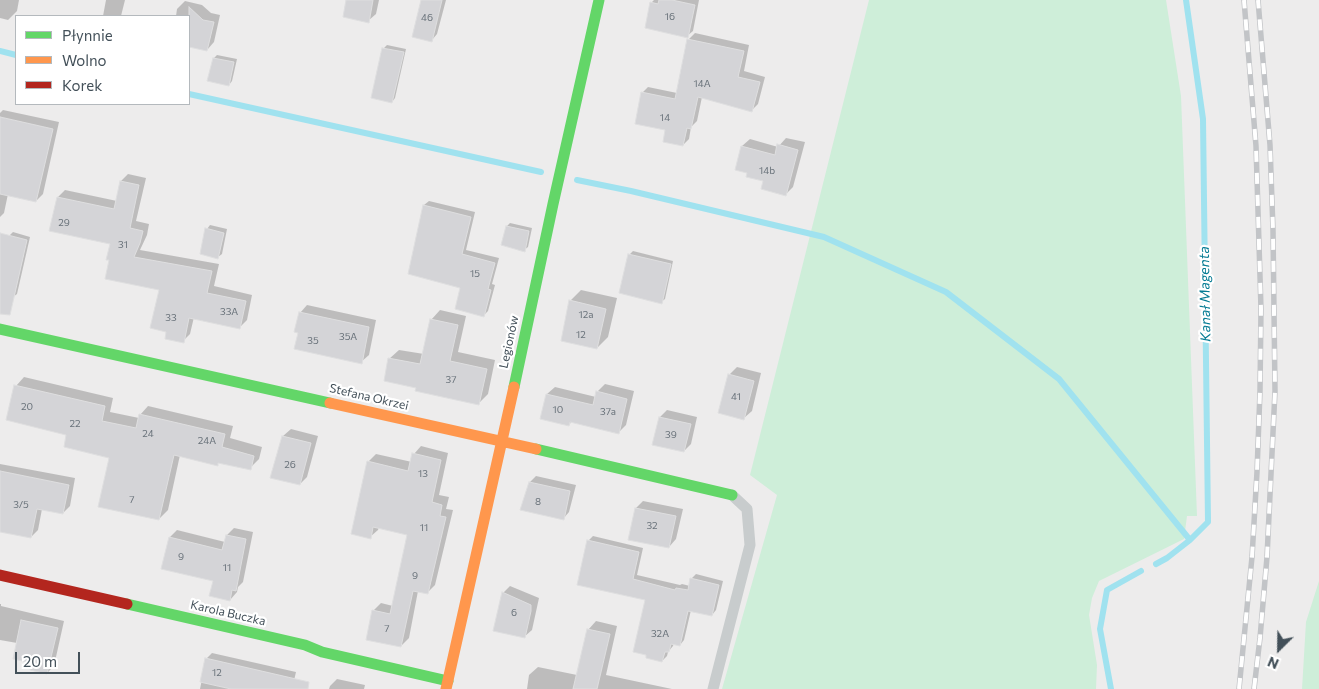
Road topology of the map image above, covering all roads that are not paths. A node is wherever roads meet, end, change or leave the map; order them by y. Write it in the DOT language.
graph roads {
  1 [pos="599,0"];
  2 [pos="0,329"];
  3 [pos="502,441"];
  4 [pos="732,495"];
  5 [pos="0,575"];
  6 [pos="447,685"];
  7 [pos="713,689"];
  1 -- 3 [label="street, Legionów"];
  2 -- 3 [label="street, Stefana Okrzei"];
  3 -- 4 [label="street, Stefana Okrzei"];
  3 -- 6 [label="street, Legionów"];
  4 -- 7 [label="lane"];
  5 -- 6 [label="street, Karola Buczka"];
}
